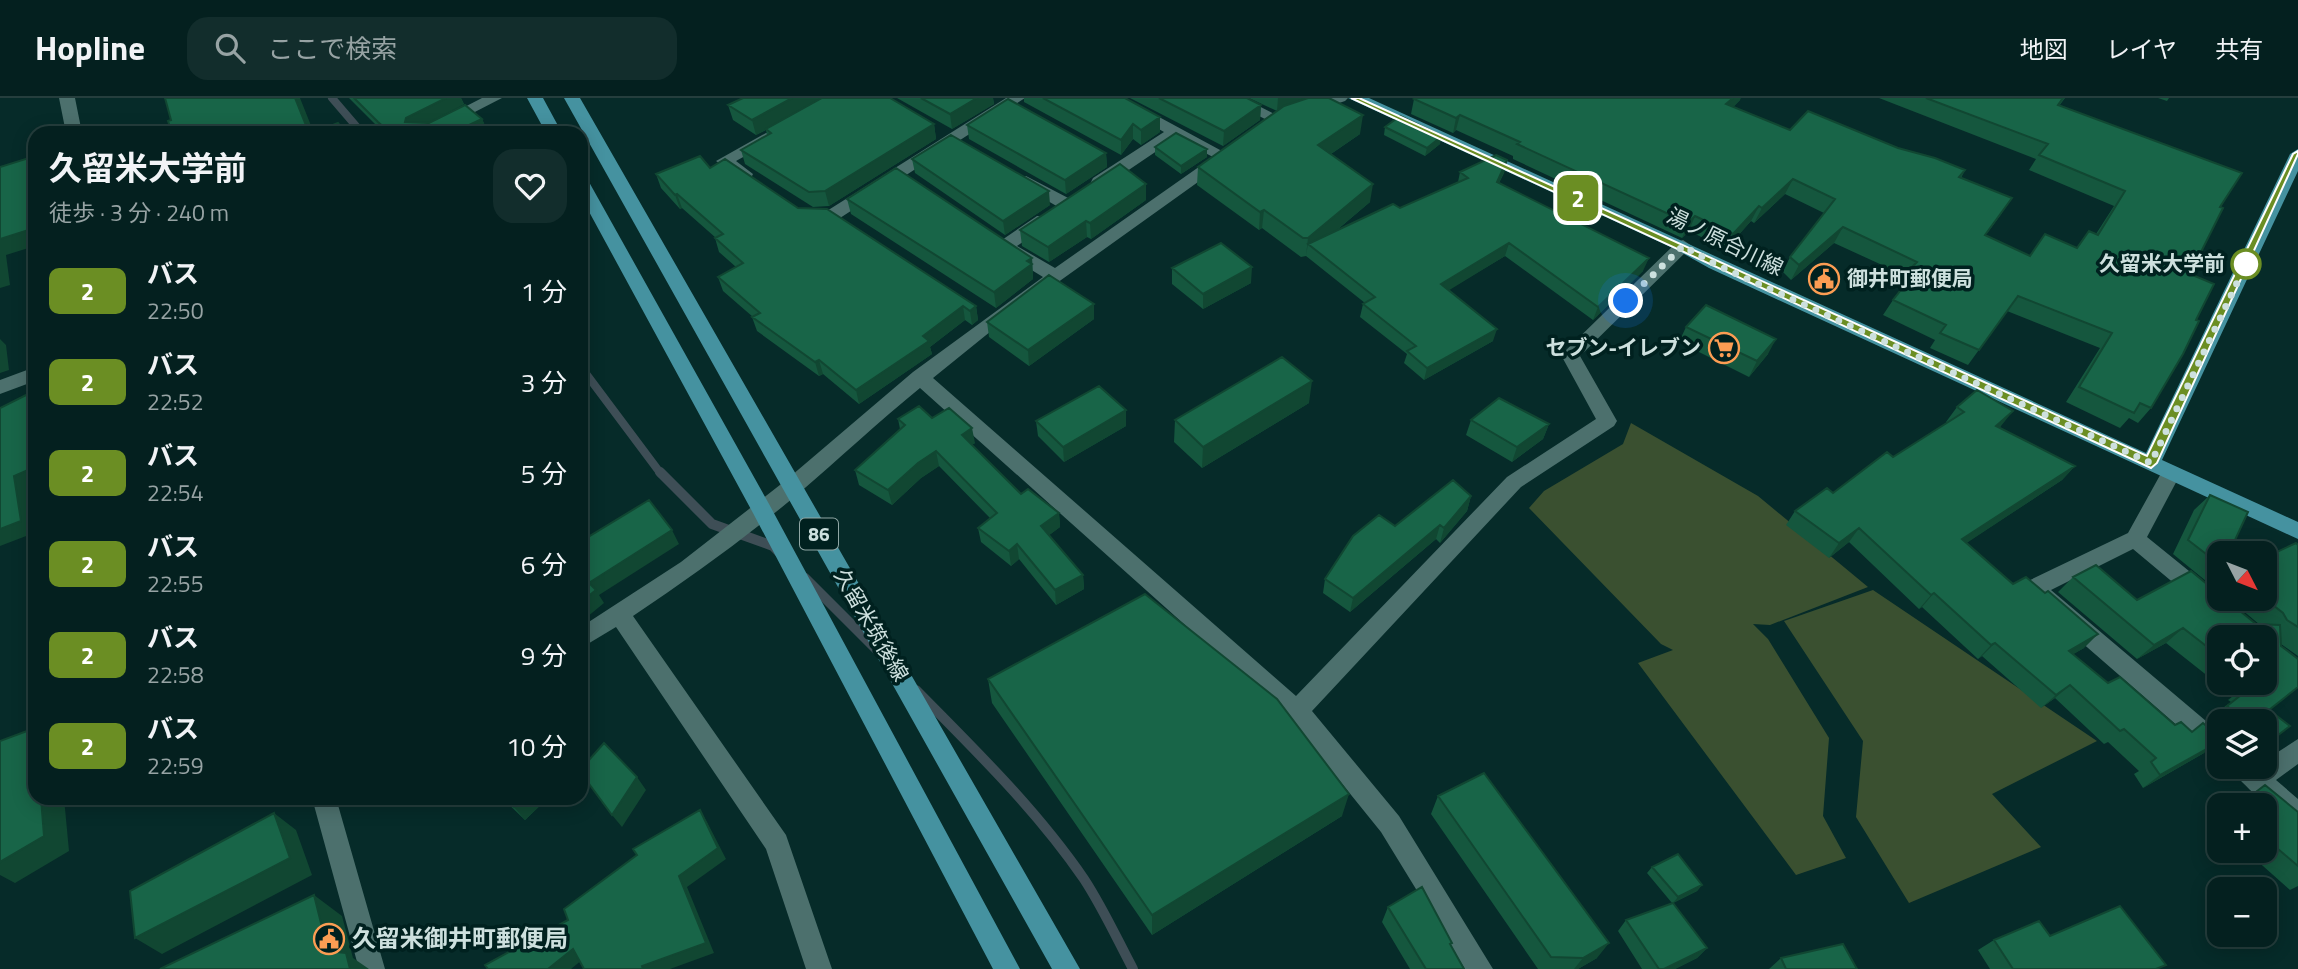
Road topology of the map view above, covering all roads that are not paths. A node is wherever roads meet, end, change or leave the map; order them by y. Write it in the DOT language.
graph roads {
  1 [pos="67,98"];
  2 [pos="494,98"];
  3 [pos="535,98"];
  4 [pos="572,98"];
  5 [pos="1112,98"];
  6 [pos="1231,98"];
  7 [pos="1339,98"];
  8 [pos="1356,98"];
  9 [pos="1012,102"];
  10 [pos="1276,120"];
  11 [pos="73,126"];
  12 [pos="436,126"];
  13 [pos="550,126"];
  14 [pos="588,126"];
  15 [pos="588,126"];
  16 [pos="781,129"];
  17 [pos="1176,131"];
  18 [pos="1255,134"];
  19 [pos="2298,154"];
  20 [pos="1010,172"];
  21 [pos="757,183"];
  22 [pos="588,195"];
  23 [pos="1077,197"];
  24 [pos="791,205"];
  25 [pos="1683,246"];
  26 [pos="1054,276"];
  27 [pos="28,377"];
  28 [pos="920,377"];
  29 [pos="0,387"];
  30 [pos="2151,463"];
  31 [pos="2171,473"];
  32 [pos="792,487"];
  33 [pos="762,510"];
  34 [pos="2298,531"];
  35 [pos="2135,539"];
  36 [pos="2207,598"];
  37 [pos="620,615"];
  38 [pos="588,635"];
  39 [pos="1297,711"];
  40 [pos="2207,737"];
  41 [pos="2298,750"];
  42 [pos="2277,760"];
  43 [pos="2257,779"];
  44 [pos="328,805"];
  45 [pos="2298,814"];
  46 [pos="372,969"];
  47 [pos="819,969"];
  48 [pos="1007,969"];
  49 [pos="1067,969"];
  50 [pos="1480,969"];
  1 -- 11 [label="street"];
  2 -- 12 [label="street"];
  3 -- 13 [label="main road"];
  4 -- 14 [label="main road, 久留米筑後線 / 86"];
  5 -- 17 [label="street"];
  6 -- 10 [label="street"];
  7 -- 10 [label="street"];
  8 -- 25 [label="main road, 湯ノ原合川線"];
  9 -- 24 [label="street"];
  10 -- 18 [label="street"];
  15 -- 32 [label="main road, 久留米筑後線 / 86"];
  16 -- 21 [label="street"];
  17 -- 23 [label="street"];
  17 -- 26 [label="street"];
  19 -- 30 [label="main road"];
  20 -- 23 [label="street"];
  22 -- 33 [label="main road, 久留米筑後線 / 86"];
  23 -- 26 [label="street"];
  25 -- 30 [label="main road, 湯ノ原合川線"];
  25 -- 39 [label="street"];
  26 -- 28 [label="street"];
  27 -- 29 [label="street"];
  28 -- 32 [label="street"];
  28 -- 39 [label="street"];
  30 -- 31 [label="main road, 湯ノ原合川線"];
  31 -- 34 [label="main road, 湯ノ原合川線"];
  31 -- 35 [label="street"];
  32 -- 33 [label="street"];
  32 -- 49 [label="main road, 久留米筑後線 / 86"];
  33 -- 37 [label="street"];
  33 -- 48 [label="main road, 久留米筑後線 / 86"];
  35 -- 36 [label="street"];
  35 -- 40 [label="street"];
  37 -- 38 [label="street"];
  37 -- 47 [label="street"];
  39 -- 50 [label="street"];
  41 -- 42 [label="street"];
  43 -- 45 [label="street"];
  44 -- 46 [label="street"];
}
